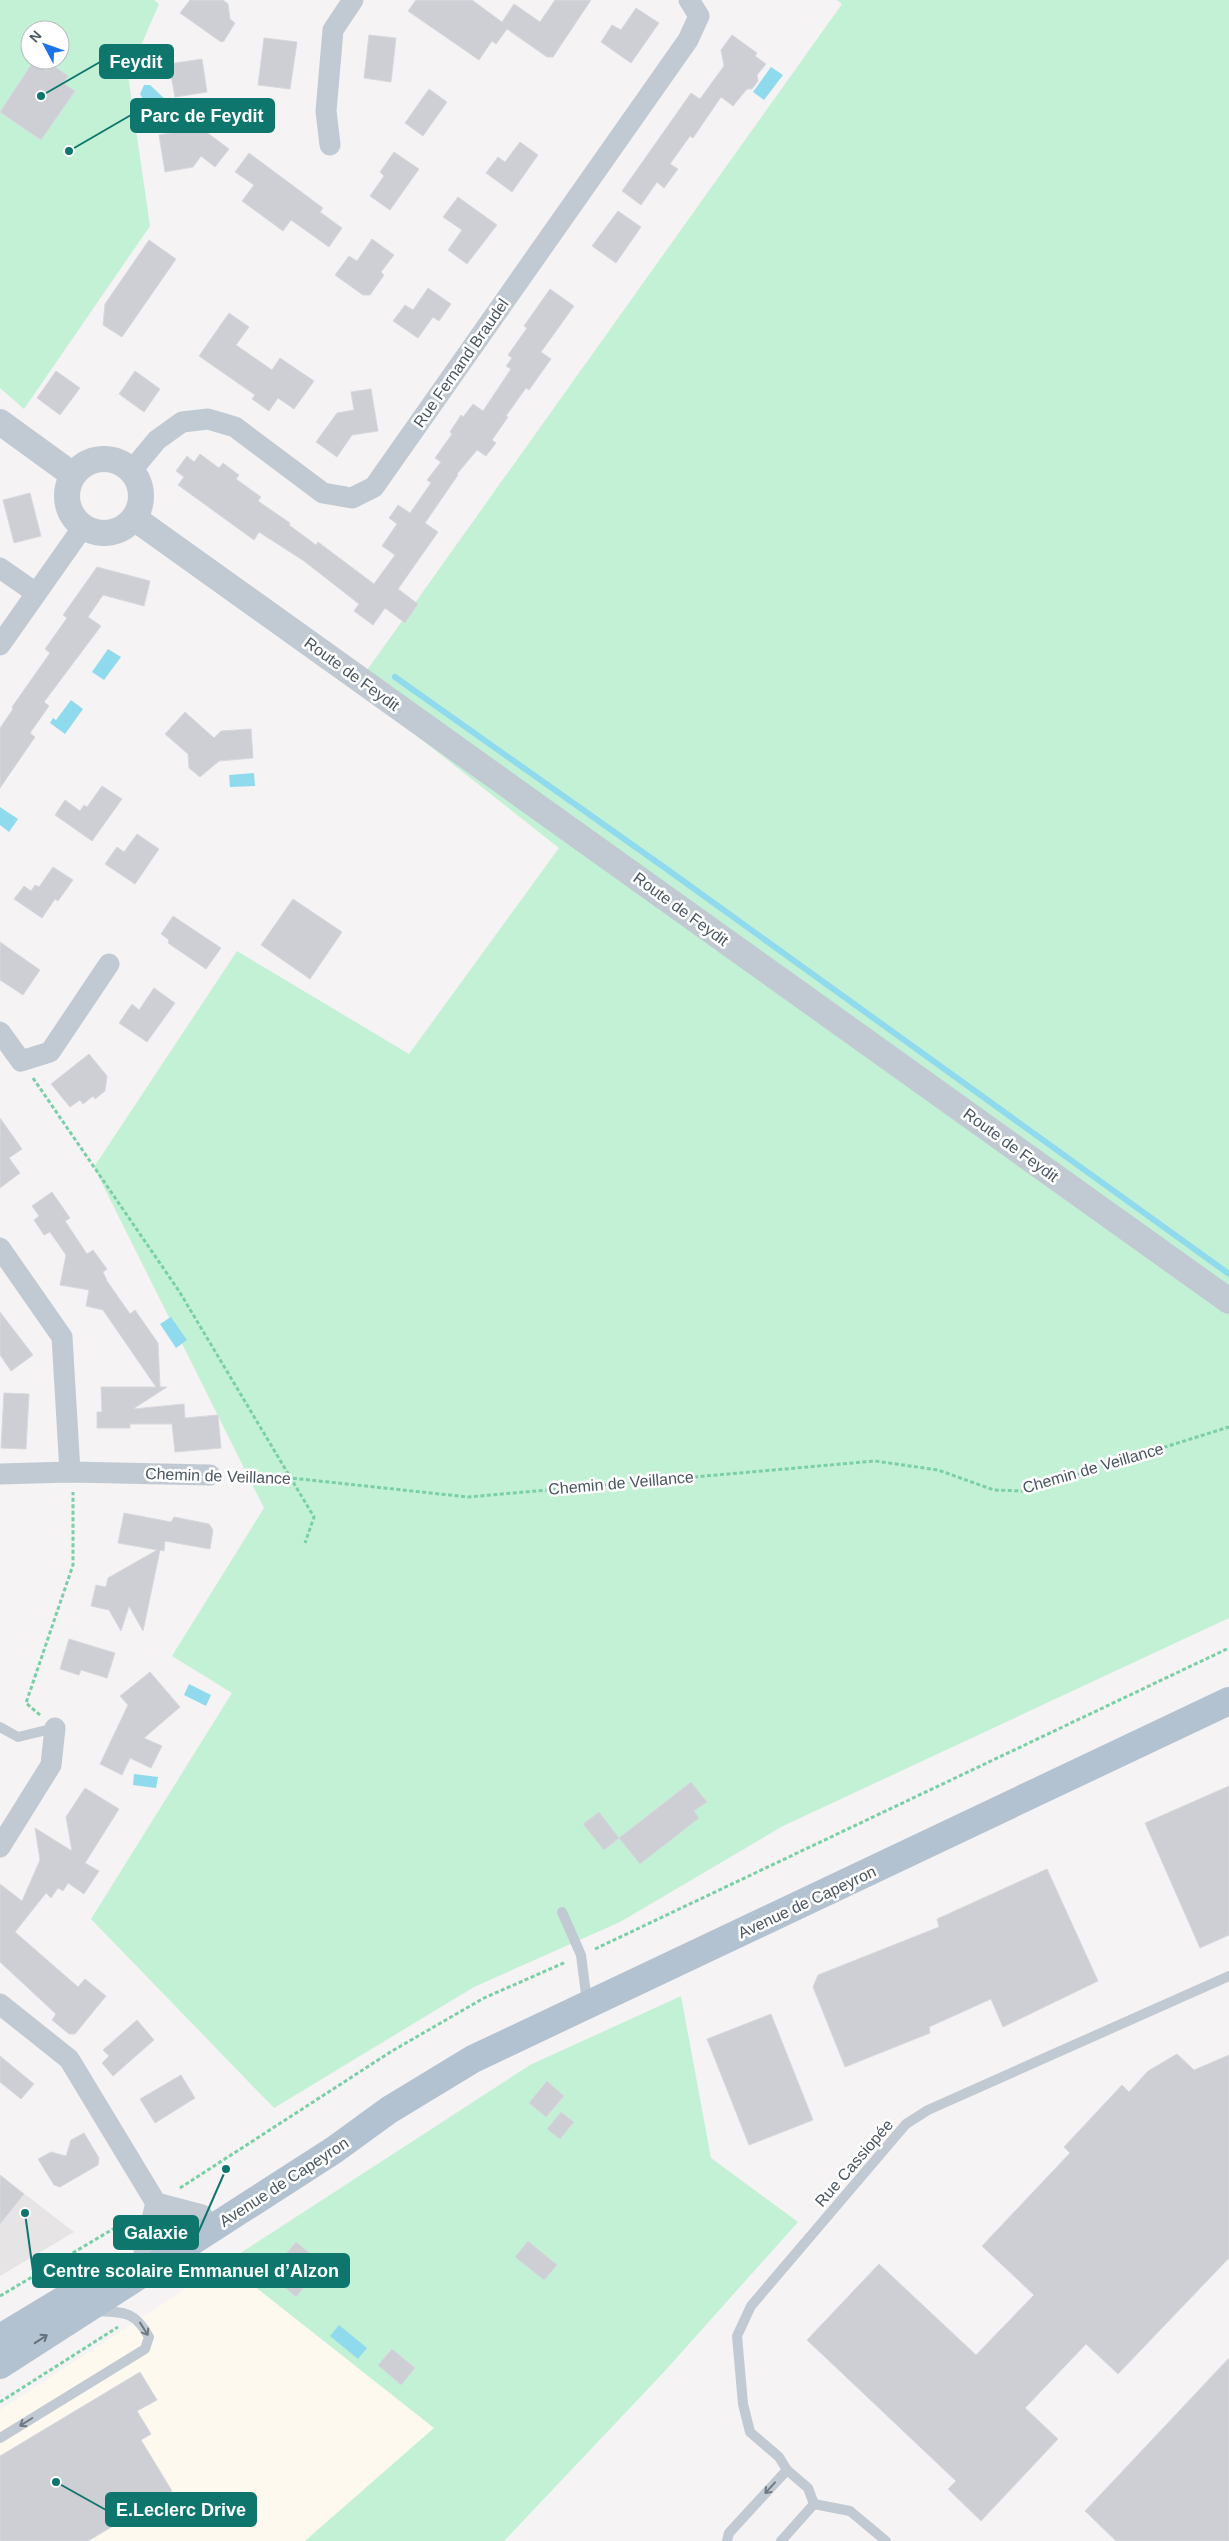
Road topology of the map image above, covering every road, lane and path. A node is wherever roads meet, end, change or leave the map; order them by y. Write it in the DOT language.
graph roads {
  1 [pos="353,0"];
  2 [pos="689,0"];
  3 [pos="330,145"];
  4 [pos="2,421"];
  5 [pos="132,470"];
  6 [pos="73,475"];
  7 [pos="134,518"];
  8 [pos="83,527"];
  9 [pos="0,568"];
  10 [pos="36,594"];
  11 [pos="0,645"];
  12 [pos="109,964"];
  13 [pos="0,1032"];
  14 [pos="21,1061"];
  15 [pos="0,1248"];
  16 [pos="1229,1301"];
  17 [pos="1229,1428"];
  18 [pos="70,1472"];
  19 [pos="0,1474"];
  20 [pos="210,1475"];
  21 [pos="291,1478"];
  22 [pos="305,1544"];
  23 [pos="1229,1648"];
  24 [pos="1229,1701"];
  25 [pos="0,1727"];
  26 [pos="55,1728"];
  27 [pos="0,1847"];
  28 [pos="562,1912"];
  29 [pos="582,1955"];
  30 [pos="1229,1976"];
  31 [pos="0,2004"];
  32 [pos="588,2006"];
  33 [pos="389,2110"];
  34 [pos="156,2203"];
  35 [pos="202,2215"];
  36 [pos="144,2251"];
  37 [pos="0,2296"];
  38 [pos="85,2310"];
  39 [pos="134,2317"];
  40 [pos="0,2338"];
  41 [pos="0,2365"];
  42 [pos="0,2402"];
  43 [pos="0,2438"];
  44 [pos="786,2470"];
  45 [pos="814,2504"];
  46 [pos="727,2541"];
  47 [pos="782,2541"];
  48 [pos="886,2541"];
  1 -- 3 [label="street"];
  2 -- 5 [label="street, Rue Fernand Braudel"];
  4 -- 6 [label="street"];
  5 -- 6 [label="street"];
  5 -- 7 [label="street"];
  6 -- 8 [label="street"];
  7 -- 8 [label="street"];
  7 -- 16 [label="street, Route de Feydit"];
  8 -- 10 [label="street"];
  9 -- 10 [label="street"];
  10 -- 11 [label="street"];
  12 -- 14 [label="street"];
  13 -- 14 [label="street"];
  14 -- 21 [label="path"];
  15 -- 18 [label="street"];
  17 -- 21 [label="path, Chemin de Veillance"];
  18 -- 19 [label="street, Chemin de Veillance"];
  18 -- 20 [label="street, Chemin de Veillance"];
  18 -- 26 [label="path"];
  20 -- 21 [label="path, Chemin de Veillance"];
  21 -- 22 [label="path"];
  23 -- 29 [label="path"];
  24 -- 32 [label="main road, Avenue de Capeyron"];
  25 -- 26 [label="lane"];
  26 -- 27 [label="street"];
  28 -- 29 [label="lane"];
  29 -- 32 [label="lane"];
  29 -- 34 [label="path"];
  30 -- 44 [label="lane, Rue Cassiopée"];
  31 -- 34 [label="street"];
  32 -- 33 [label="main road, Avenue de Capeyron"];
  33 -- 35 [label="main road, Avenue de Capeyron"];
  33 -- 38 [label="main road, Avenue de Capeyron"];
  34 -- 35 [label="street"];
  34 -- 36 [label="street"];
  34 -- 37 [label="path"];
  35 -- 36 [label="main road, Avenue de Capeyron"];
  36 -- 40 [label="main road, Avenue de Capeyron"];
  38 -- 39 [label="lane"];
  41 -- 38 [label="main road, Avenue de Capeyron, one-way"];
  39 -- 42 [label="path"];
  39 -- 43 [label="lane, one-way"];
  44 -- 45 [label="lane, Rue Cassiopée"];
  44 -- 46 [label="lane, one-way"];
  45 -- 47 [label="lane"];
  45 -- 48 [label="lane"];
}
